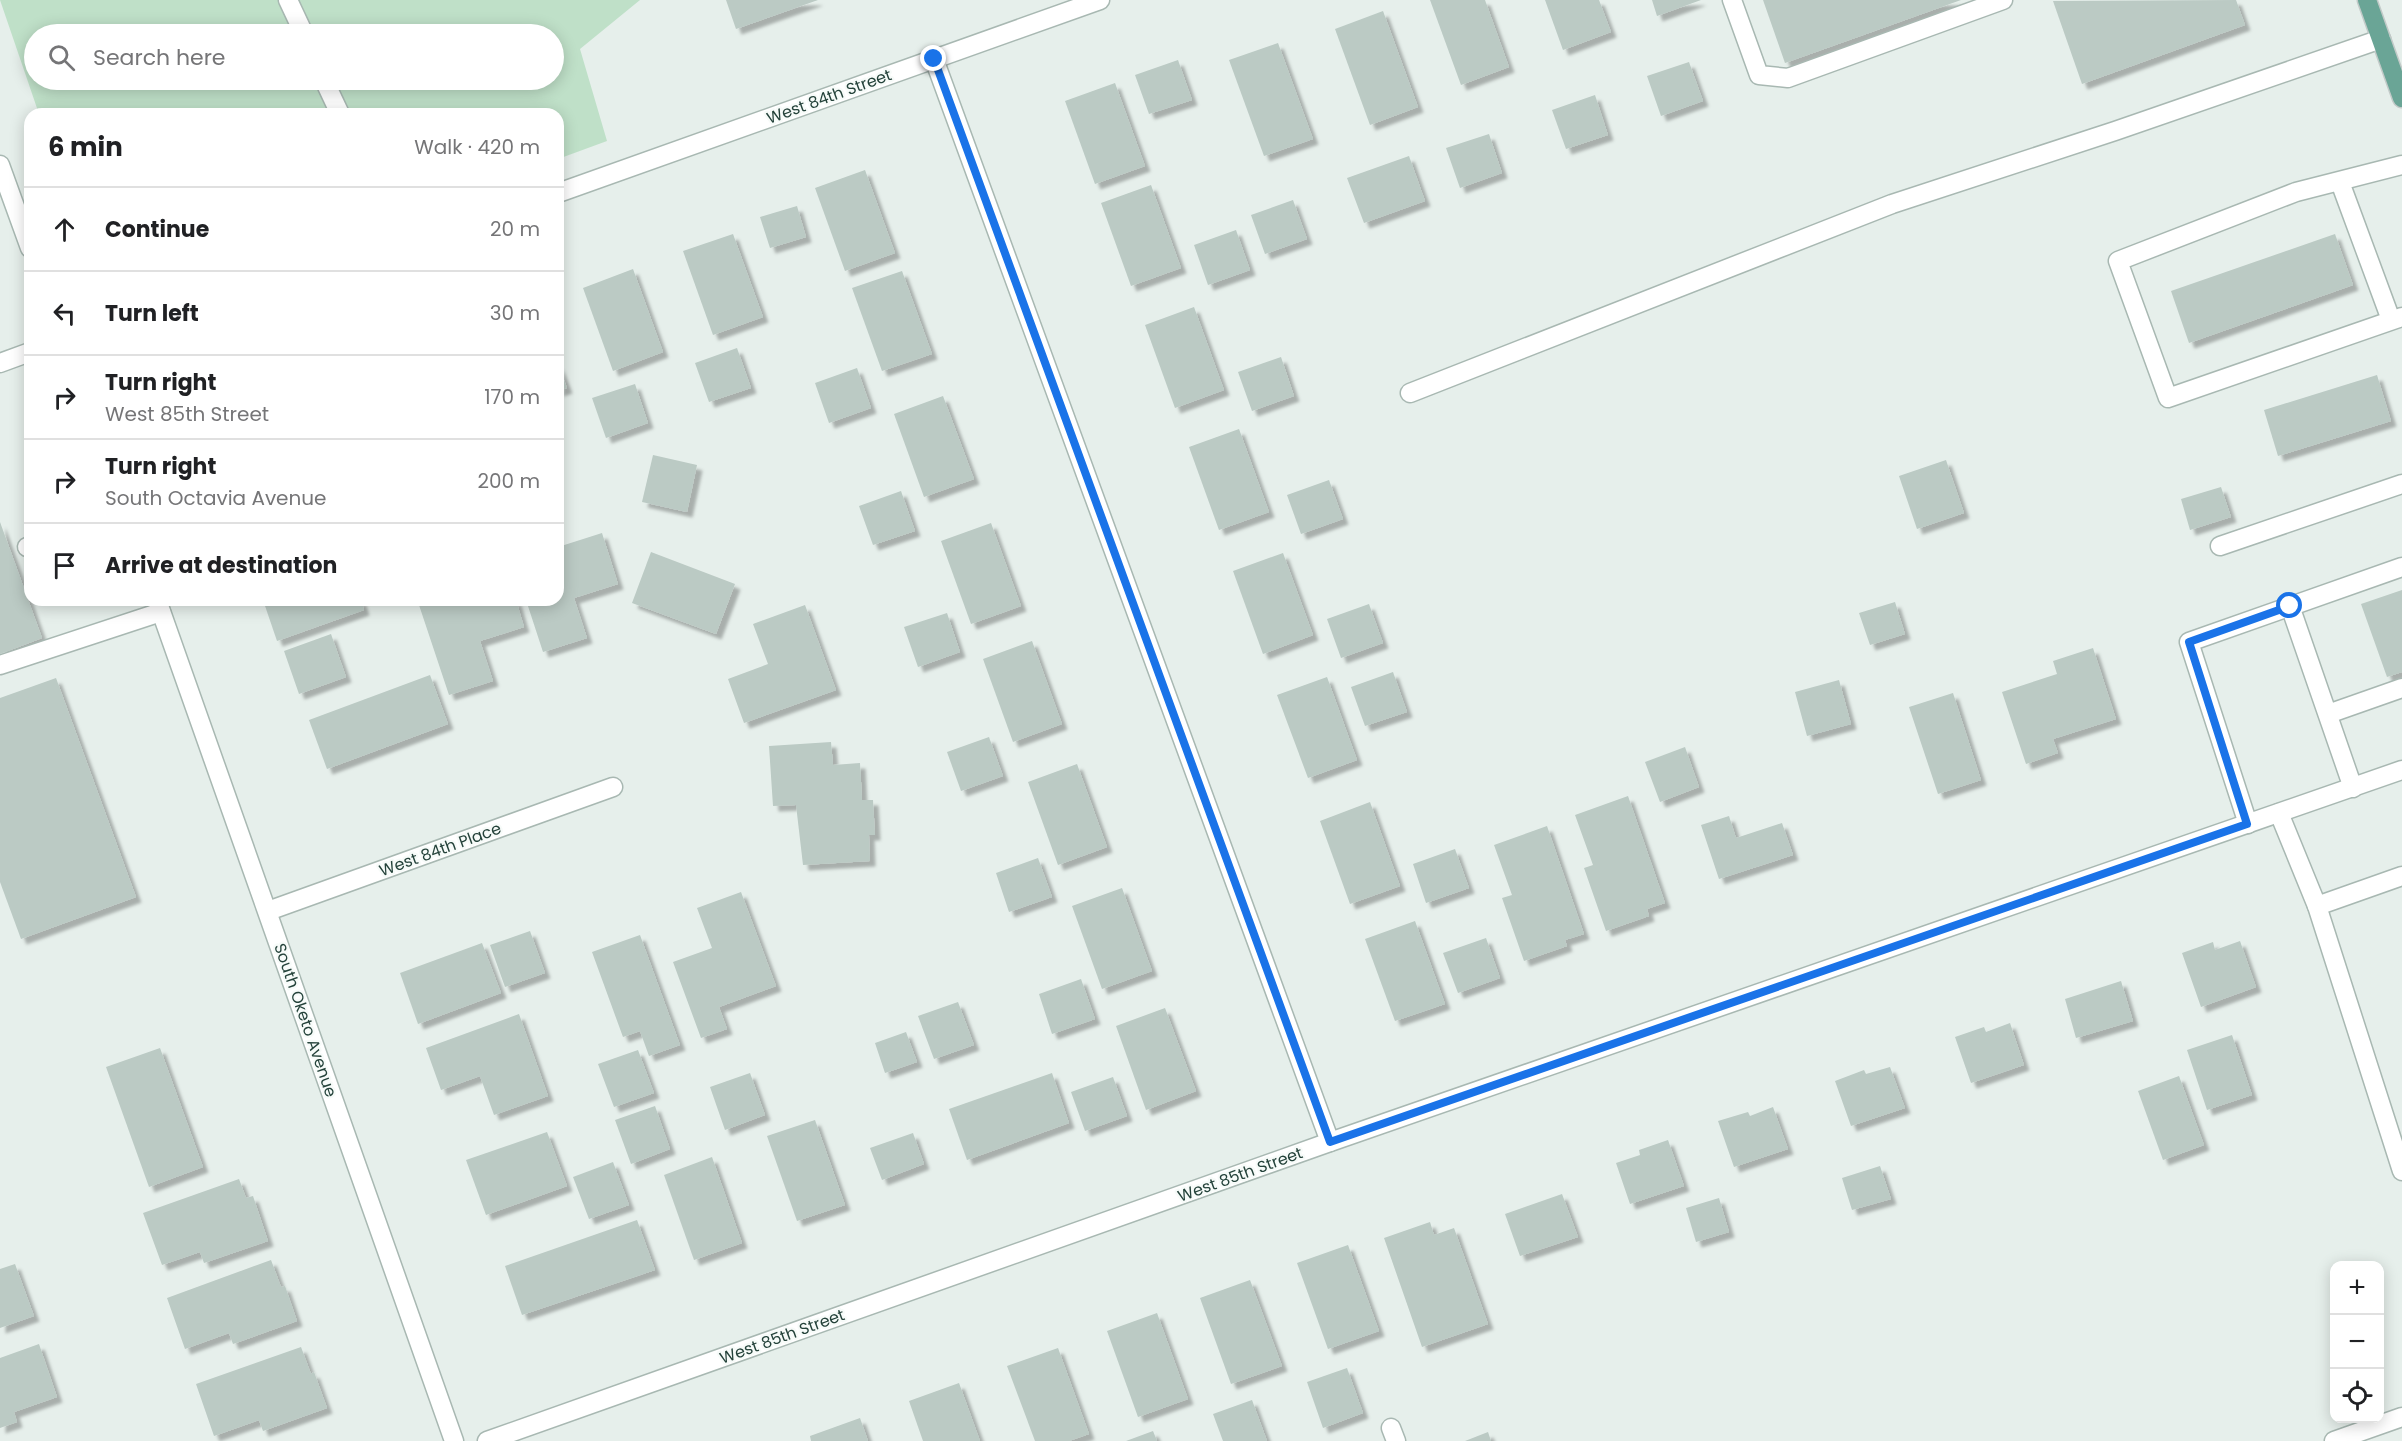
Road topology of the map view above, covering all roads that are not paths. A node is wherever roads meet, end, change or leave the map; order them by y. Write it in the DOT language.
graph roads {
  1 [pos="288,0"];
  2 [pos="1100,0"];
  3 [pos="1732,0"];
  4 [pos="2003,0"];
  5 [pos="2367,0"];
  6 [pos="299,24"];
  7 [pos="2381,39"];
  8 [pos="934,59"];
  9 [pos="329,90"];
  10 [pos="2402,98"];
  11 [pos="337,108"];
  12 [pos="0,165"];
  13 [pos="2402,165"];
  14 [pos="2340,182"];
  15 [pos="564,191"];
  16 [pos="24,231"];
  17 [pos="2397,319"];
  18 [pos="24,354"];
  19 [pos="0,363"];
  20 [pos="1410,393"];
  21 [pos="2402,484"];
  22 [pos="2220,546"];
  23 [pos="2402,567"];
  24 [pos="159,606"];
  25 [pos="2290,606"];
  26 [pos="0,665"];
  27 [pos="2402,688"];
  28 [pos="2328,714"];
  29 [pos="2402,770"];
  30 [pos="613,787"];
  31 [pos="2353,788"];
  32 [pos="2279,813"];
  33 [pos="2247,824"];
  34 [pos="2402,876"];
  35 [pos="2318,906"];
  36 [pos="268,911"];
  37 [pos="1330,1142"];
  38 [pos="2402,1171"];
  39 [pos="2402,1417"];
  40 [pos="454,1441"];
  41 [pos="487,1441"];
  42 [pos="2334,1441"];
  1 -- 6 [label="street"];
  2 -- 8 [label="street, West 84th Street"];
  3 -- 4 [label="street"];
  5 -- 7 [label="main road"];
  7 -- 10 [label="main road"];
  7 -- 20 [label="street"];
  8 -- 15 [label="street, West 84th Street"];
  8 -- 37 [label="street"];
  9 -- 11 [label="street"];
  12 -- 16 [label="street"];
  13 -- 14 [label="street"];
  14 -- 17 [label="street"];
  14 -- 17 [label="street"];
  18 -- 19 [label="street"];
  21 -- 22 [label="street"];
  23 -- 25 [label="street"];
  24 -- 26 [label="street"];
  24 -- 36 [label="street, South Oketo Avenue"];
  25 -- 28 [label="street"];
  25 -- 33 [label="street"];
  27 -- 28 [label="street"];
  28 -- 31 [label="street"];
  29 -- 31 [label="street, West 85th Street"];
  30 -- 36 [label="street, West 84th Place"];
  31 -- 32 [label="street, West 85th Street"];
  32 -- 33 [label="street, West 85th Street"];
  32 -- 35 [label="street"];
  33 -- 37 [label="street, West 85th Street"];
  34 -- 35 [label="street"];
  35 -- 38 [label="street"];
  36 -- 40 [label="street, South Oketo Avenue"];
  37 -- 41 [label="street, West 85th Street"];
  39 -- 42 [label="street"];
}
